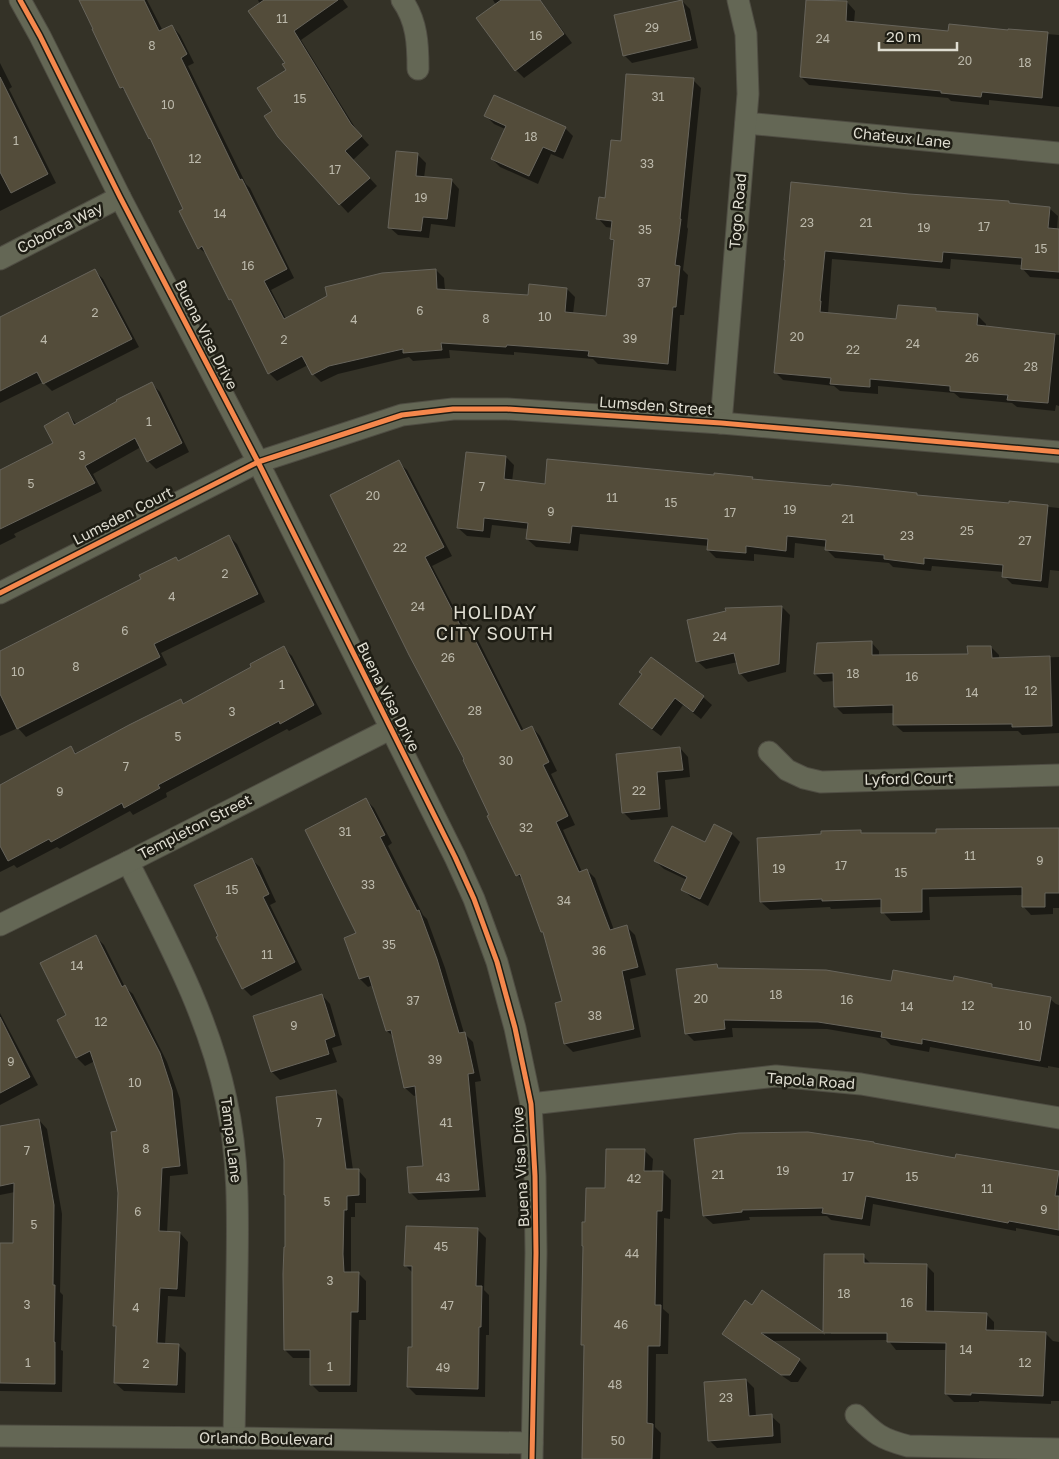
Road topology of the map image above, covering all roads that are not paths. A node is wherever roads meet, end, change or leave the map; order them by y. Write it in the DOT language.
graph roads {
  1 [pos="20,0"];
  2 [pos="402,0"];
  3 [pos="738,0"];
  4 [pos="418,69"];
  5 [pos="746,123"];
  6 [pos="1059,153"];
  7 [pos="120,197"];
  8 [pos="0,259"];
  9 [pos="721,423"];
  10 [pos="1059,452"];
  11 [pos="258,462"];
  12 [pos="0,593"];
  13 [pos="390,728"];
  14 [pos="769,752"];
  15 [pos="1059,776"];
  16 [pos="128,862"];
  17 [pos="0,925"];
  18 [pos="531,1104"];
  19 [pos="1059,1118"];
  20 [pos="856,1415"];
  21 [pos="0,1436"];
  22 [pos="234,1438"];
  23 [pos="1059,1449"];
  24 [pos="532,1451"];
  1 -- 7 [label="street, Buena Visa Drive"];
  2 -- 4 [label="street"];
  3 -- 5 [label="street, Togo Road"];
  5 -- 6 [label="street, Chateux Lane"];
  5 -- 9 [label="street, Togo Road"];
  7 -- 8 [label="street, Coborca Way"];
  7 -- 11 [label="street, Buena Visa Drive"];
  9 -- 10 [label="street, Lumsden Street"];
  9 -- 11 [label="street, Lumsden Street"];
  11 -- 12 [label="street, Lumsden Court"];
  11 -- 13 [label="street, Buena Visa Drive"];
  13 -- 16 [label="street, Templeton Street"];
  13 -- 18 [label="street, Buena Visa Drive"];
  14 -- 15 [label="street, Lyford Court"];
  16 -- 17 [label="street, Templeton Street"];
  16 -- 22 [label="street, Tampa Lane"];
  18 -- 19 [label="street, Tapola Road"];
  18 -- 24 [label="street, Buena Visa Drive"];
  20 -- 23 [label="street"];
  21 -- 22 [label="street, Orlando Boulevard"];
  22 -- 24 [label="street, Orlando Boulevard"];
}
